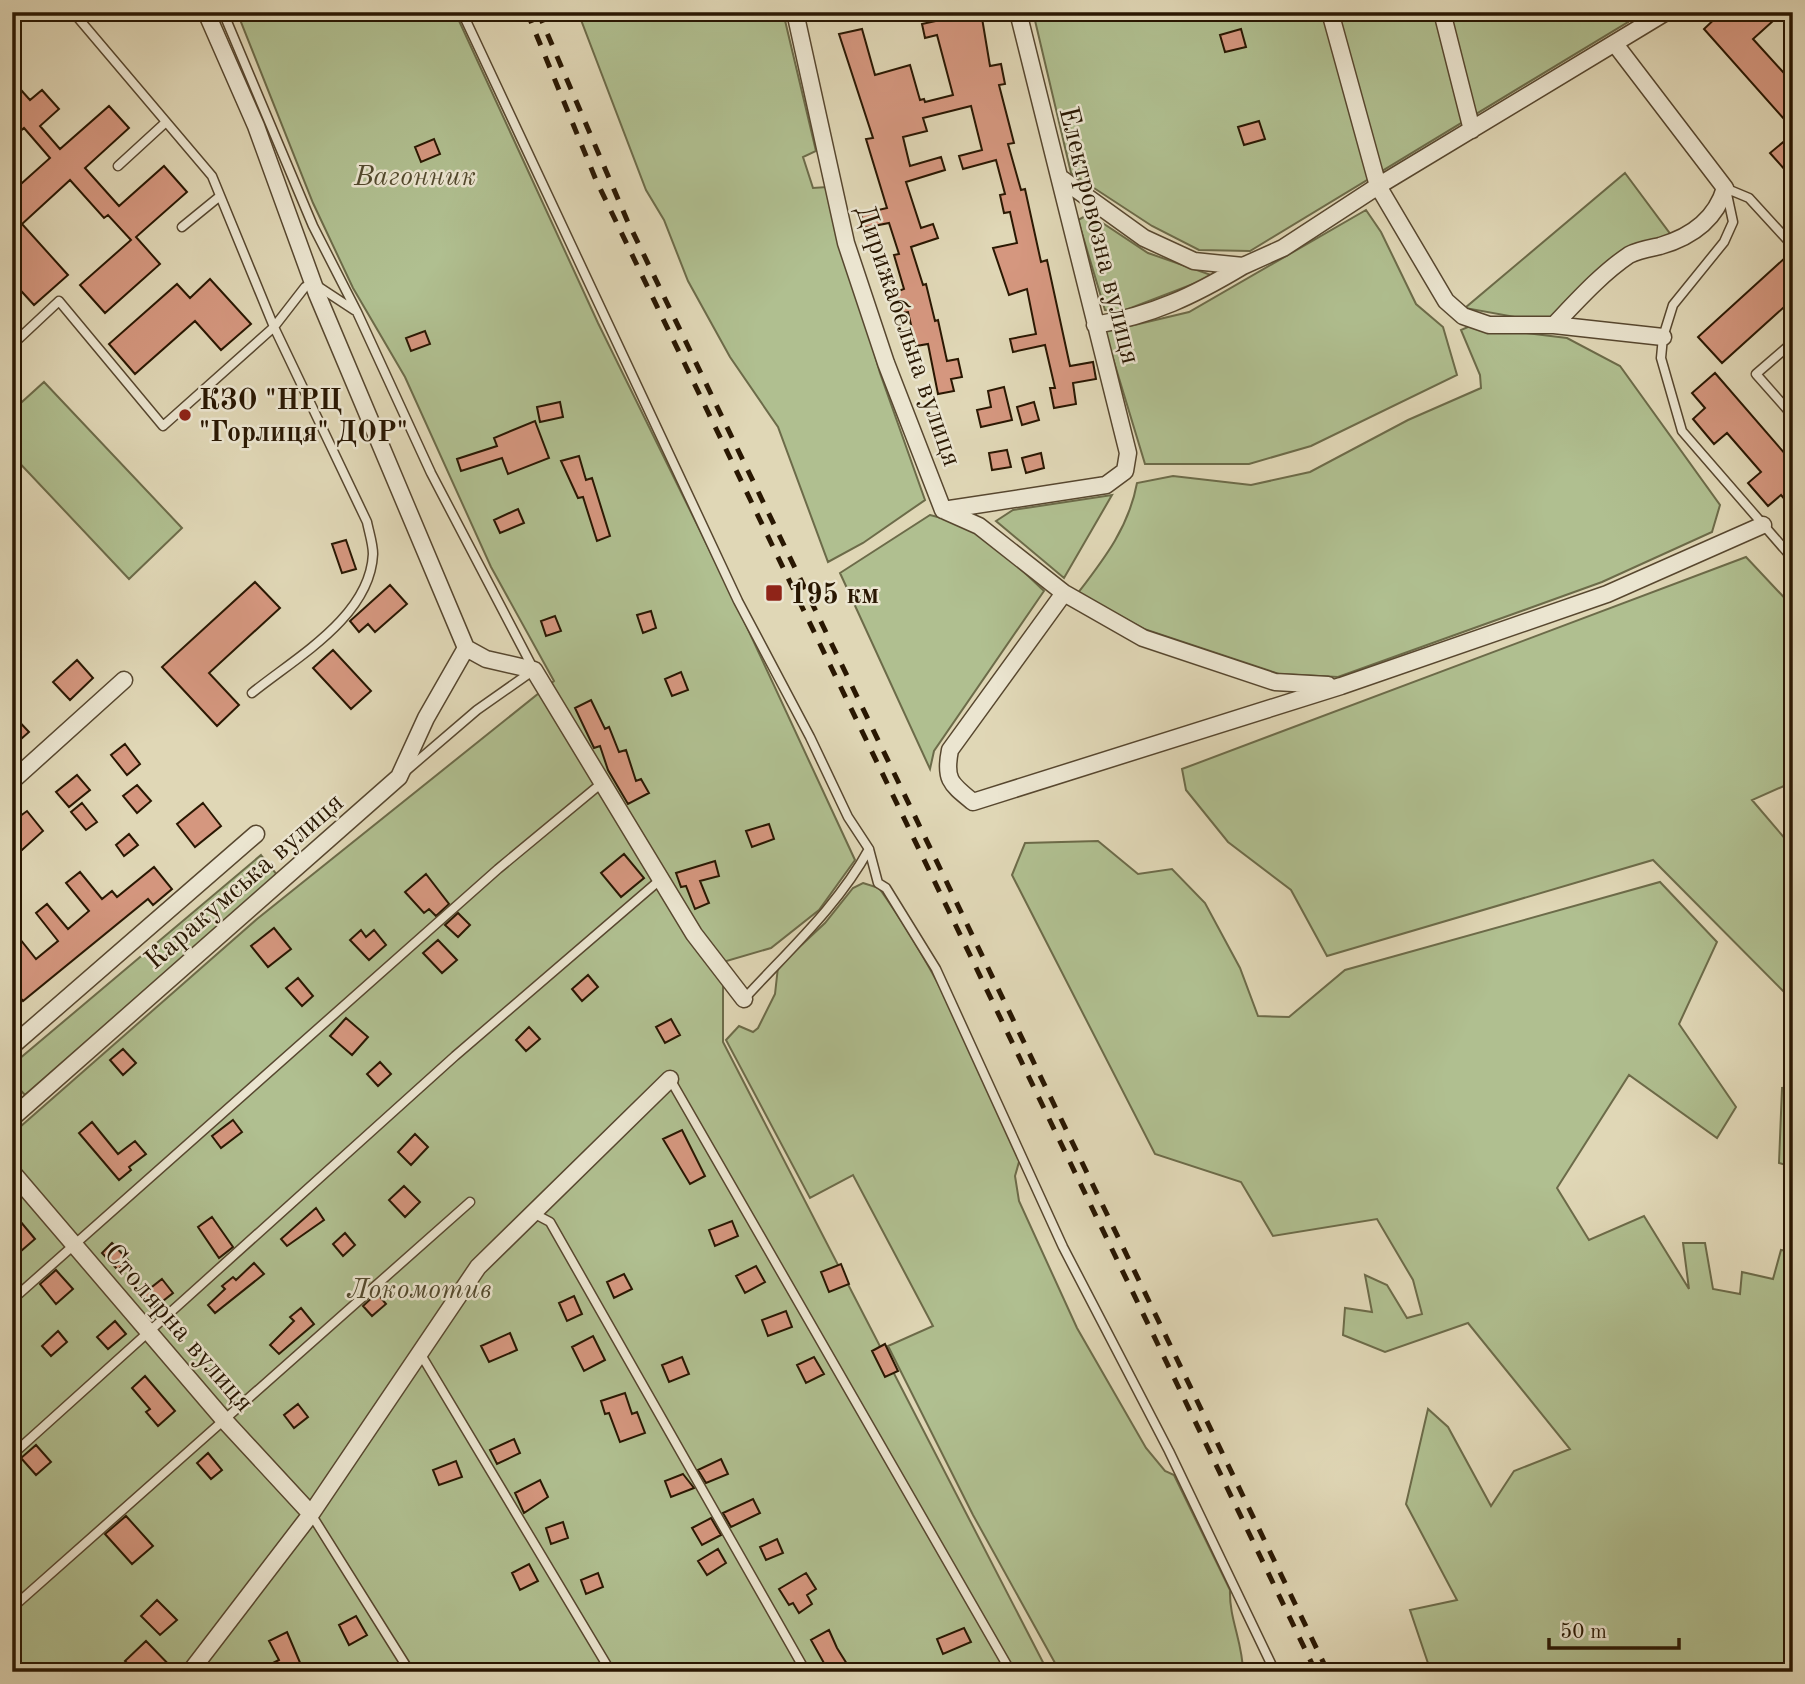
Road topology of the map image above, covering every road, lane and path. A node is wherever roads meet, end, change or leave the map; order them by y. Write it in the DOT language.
graph roads {
  1 [pos="73,12"];
  2 [pos="206,12"];
  3 [pos="223,12"];
  4 [pos="462,12"];
  5 [pos="795,12"];
  6 [pos="1018,12"];
  7 [pos="1330,12"];
  8 [pos="1442,12"];
  9 [pos="1666,12"];
  10 [pos="1615,44"];
  11 [pos="166,122"];
  12 [pos="1472,130"];
  13 [pos="118,166"];
  14 [pos="1062,179"];
  15 [pos="1378,186"];
  16 [pos="1725,188"];
  17 [pos="220,195"];
  18 [pos="182,227"];
  19 [pos="1793,246"];
  20 [pos="1243,266"];
  21 [pos="313,283"];
  22 [pos="356,312"];
  23 [pos="1095,325"];
  24 [pos="1554,325"];
  25 [pos="274,327"];
  26 [pos="1663,337"];
  27 [pos="1793,342"];
  28 [pos="12,345"];
  29 [pos="1792,415"];
  30 [pos="943,510"];
  31 [pos="1763,525"];
  32 [pos="1793,559"];
  33 [pos="1064,593"];
  34 [pos="466,648"];
  35 [pos="534,670"];
  36 [pos="124,680"];
  37 [pos="1341,686"];
  38 [pos="252,693"];
  39 [pos="399,777"];
  40 [pos="12,781"];
  41 [pos="603,782"];
  42 [pos="256,834"];
  43 [pos="869,849"];
  44 [pos="662,879"];
  45 [pos="744,999"];
  46 [pos="12,1046"];
  47 [pos="670,1079"];
  48 [pos="12,1118"];
  49 [pos="12,1172"];
  50 [pos="470,1202"];
  51 [pos="531,1213"];
  52 [pos="74,1245"];
  53 [pos="12,1300"];
  54 [pos="150,1334"];
  55 [pos="418,1351"];
  56 [pos="225,1421"];
  57 [pos="12,1455"];
  58 [pos="310,1514"];
  59 [pos="12,1608"];
  60 [pos="199,1668"];
  61 [pos="410,1672"];
  62 [pos="611,1672"];
  63 [pos="806,1672"];
  64 [pos="1011,1672"];
  65 [pos="1275,1672"];
  1 -- 11 [label="lane"];
  2 -- 21 [label="street"];
  3 -- 22 [label="lane"];
  4 -- 43 [label="lane"];
  5 -- 30 [label="street, Дирижабельна вулиця"];
  6 -- 14 [label="street, Електровозна вулиця"];
  7 -- 15 [label="street"];
  8 -- 12 [label="street"];
  9 -- 10 [label="street"];
  10 -- 12 [label="street"];
  10 -- 16 [label="street"];
  11 -- 13 [label="lane"];
  11 -- 17 [label="lane"];
  12 -- 15 [label="street"];
  14 -- 20 [label="street"];
  14 -- 23 [label="street, Електровозна вулиця"];
  15 -- 20 [label="street"];
  15 -- 24 [label="street"];
  16 -- 19 [label="lane"];
  16 -- 24 [label="street"];
  16 -- 26 [label="lane"];
  17 -- 18 [label="lane"];
  17 -- 25 [label="lane"];
  20 -- 23 [label="street"];
  21 -- 22 [label="lane"];
  21 -- 25 [label="lane"];
  21 -- 34 [label="street"];
  22 -- 35 [label="lane"];
  23 -- 30 [label="street, Електровозна вулиця"];
  24 -- 26 [label="street"];
  25 -- 28 [label="lane"];
  25 -- 38 [label="lane"];
  26 -- 31 [label="lane"];
  27 -- 29 [label="lane"];
  30 -- 33 [label="street"];
  31 -- 32 [label="lane"];
  31 -- 37 [label="street"];
  33 -- 37 [label="street"];
  33 -- 37 [label="street"];
  34 -- 35 [label="street"];
  34 -- 39 [label="street, Каракумська вулиця"];
  35 -- 39 [label="lane"];
  35 -- 41 [label="street"];
  36 -- 40 [label="street"];
  39 -- 48 [label="street, Каракумська вулиця"];
  41 -- 44 [label="street"];
  41 -- 52 [label="lane"];
  42 -- 46 [label="street, Каракумська вулиця"];
  43 -- 45 [label="lane"];
  43 -- 65 [label="lane"];
  44 -- 45 [label="street"];
  44 -- 54 [label="lane"];
  47 -- 51 [label="street"];
  47 -- 64 [label="lane"];
  49 -- 52 [label="street, Столярна вулиця"];
  50 -- 56 [label="lane"];
  51 -- 55 [label="street"];
  51 -- 63 [label="lane"];
  52 -- 53 [label="lane"];
  52 -- 54 [label="street, Столярна вулиця"];
  54 -- 56 [label="street, Столярна вулиця"];
  54 -- 57 [label="lane"];
  55 -- 58 [label="street"];
  55 -- 62 [label="lane"];
  56 -- 58 [label="street, Столярна вулиця"];
  56 -- 59 [label="lane"];
  58 -- 60 [label="street"];
  58 -- 61 [label="lane"];
}
